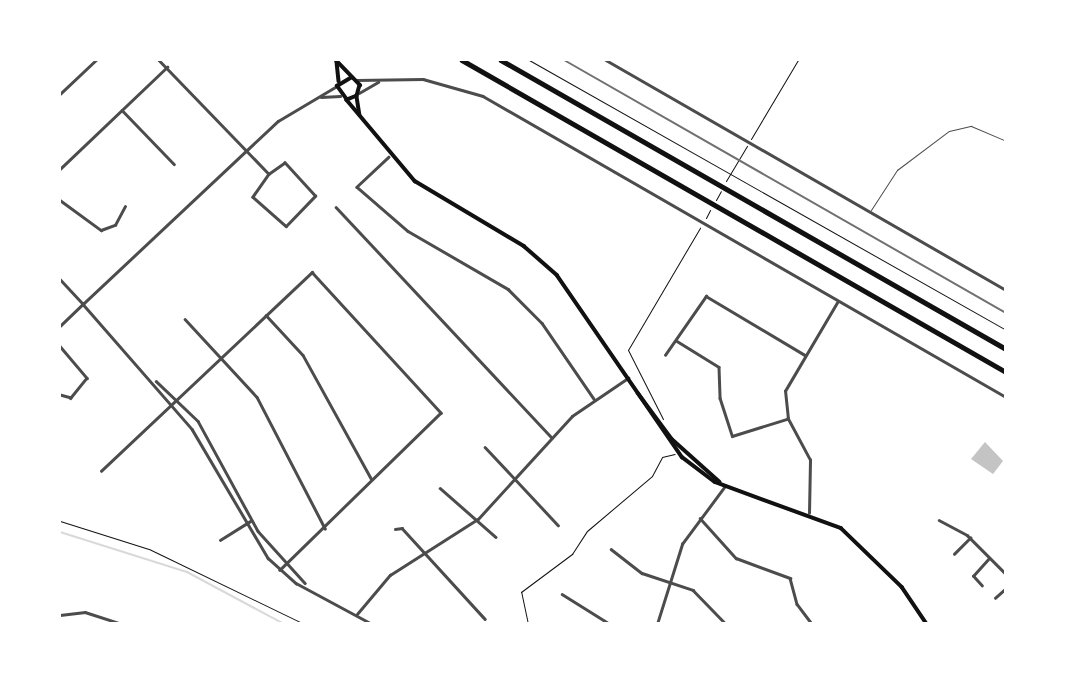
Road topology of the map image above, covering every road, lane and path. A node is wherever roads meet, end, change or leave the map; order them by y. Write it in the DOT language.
graph roads {
  1 [pos="96,60"];
  2 [pos="159,60"];
  3 [pos="462,60"];
  4 [pos="501,60"];
  5 [pos="529,60"];
  6 [pos="607,60"];
  7 [pos="798,60"];
  8 [pos="337,61"];
  9 [pos="167,67"];
  10 [pos="354,78"];
  11 [pos="378,82"];
  12 [pos="338,84"];
  13 [pos="60,94"];
  14 [pos="358,94"];
  15 [pos="340,96"];
  16 [pos="321,97"];
  17 [pos="347,100"];
  18 [pos="122,110"];
  19 [pos="360,115"];
  20 [pos="1006,141"];
  21 [pos="246,150"];
  22 [pos="389,157"];
  23 [pos="174,164"];
  24 [pos="60,169"];
  25 [pos="269,174"];
  26 [pos="60,200"];
  27 [pos="125,206"];
  28 [pos="336,207"];
  29 [pos="870,212"];
  30 [pos="60,279"];
  31 [pos="1006,290"];
  32 [pos="838,301"];
  33 [pos="83,304"];
  34 [pos="266,315"];
  35 [pos="185,319"];
  36 [pos="60,326"];
  37 [pos="1006,330"];
  38 [pos="677,341"];
  39 [pos="60,346"];
  40 [pos="1006,349"];
  41 [pos="665,355"];
  42 [pos="805,355"];
  43 [pos="220,357"];
  44 [pos="1006,372"];
  45 [pos="628,378"];
  46 [pos="154,380"];
  47 [pos="60,395"];
  48 [pos="1006,397"];
  49 [pos="177,398"];
  50 [pos="594,399"];
  51 [pos="170,404"];
  52 [pos="788,419"];
  53 [pos="669,426"];
  54 [pos="551,437"];
  55 [pos="485,447"];
  56 [pos="674,454"];
  57 [pos="221,461"];
  58 [pos="213,465"];
  59 [pos="101,471"];
  60 [pos="516,477"];
  61 [pos="371,478"];
  62 [pos="723,485"];
  63 [pos="440,488"];
  64 [pos="809,513"];
  65 [pos="700,518"];
  66 [pos="478,519"];
  67 [pos="939,520"];
  68 [pos="60,521"];
  69 [pos="251,521"];
  70 [pos="243,525"];
  71 [pos="558,525"];
  72 [pos="325,528"];
  73 [pos="395,529"];
  74 [pos="496,537"];
  75 [pos="970,538"];
  76 [pos="220,540"];
  77 [pos="266,542"];
  78 [pos="260,548"];
  79 [pos="611,549"];
  80 [pos="425,553"];
  81 [pos="954,554"];
  82 [pos="989,558"];
  83 [pos="287,564"];
  84 [pos="280,570"];
  85 [pos="1006,574"];
  86 [pos="671,581"];
  87 [pos="305,583"];
  88 [pos="982,586"];
  89 [pos="1006,588"];
  90 [pos="562,594"];
  91 [pos="996,598"];
  92 [pos="357,614"];
  93 [pos="60,615"];
  94 [pos="485,619"];
  95 [pos="122,624"];
  96 [pos="304,624"];
  97 [pos="372,624"];
  98 [pos="528,624"];
  99 [pos="610,624"];
  100 [pos="657,624"];
  101 [pos="726,624"];
  102 [pos="812,624"];
  103 [pos="927,624"];
  1 -- 13 [label="street"];
  2 -- 9 [label="street"];
  3 -- 44 [label="highway"];
  4 -- 40 [label="highway"];
  5 -- 37 [label="path"];
  6 -- 29 [label="street"];
  7 -- 53 [label="path"];
  8 -- 10 [label="main road"];
  8 -- 12 [label="main road"];
  9 -- 18 [label="street"];
  9 -- 21 [label="street"];
  10 -- 11 [label="street"];
  10 -- 12 [label="main road"];
  10 -- 14 [label="main road"];
  11 -- 14 [label="street"];
  11 -- 32 [label="street"];
  12 -- 15 [label="main road"];
  12 -- 16 [label="street"];
  14 -- 17 [label="main road"];
  14 -- 19 [label="main road"];
  15 -- 16 [label="street"];
  15 -- 17 [label="main road"];
  16 -- 21 [label="street"];
  17 -- 19 [label="main road"];
  18 -- 23 [label="street"];
  18 -- 24 [label="street"];
  19 -- 22 [label="main road"];
  20 -- 29 [label="lane"];
  21 -- 25 [label="street"];
  21 -- 33 [label="street"];
  22 -- 45 [label="main road"];
  22 -- 50 [label="street"];
  25 -- 25 [label="street"];
  26 -- 27 [label="street"];
  28 -- 54 [label="street"];
  29 -- 31 [label="street"];
  30 -- 33 [label="street"];
  32 -- 42 [label="street"];
  32 -- 48 [label="street"];
  33 -- 36 [label="street"];
  33 -- 46 [label="street"];
  34 -- 43 [label="street"];
  34 -- 61 [label="street"];
  34 -- 61 [label="street"];
  35 -- 43 [label="street"];
  38 -- 41 [label="street"];
  38 -- 42 [label="street"];
  38 -- 52 [label="street"];
  39 -- 47 [label="street"];
  42 -- 52 [label="street"];
  43 -- 49 [label="street"];
  43 -- 72 [label="street"];
  45 -- 50 [label="street"];
  45 -- 62 [label="main road"];
  46 -- 49 [label="street"];
  46 -- 51 [label="street"];
  49 -- 51 [label="street"];
  49 -- 57 [label="street"];
  50 -- 54 [label="street"];
  51 -- 58 [label="street"];
  51 -- 59 [label="street"];
  52 -- 64 [label="street"];
  54 -- 60 [label="street"];
  55 -- 60 [label="street"];
  56 -- 98 [label="path"];
  57 -- 58 [label="street"];
  57 -- 69 [label="street"];
  58 -- 70 [label="street"];
  60 -- 66 [label="street"];
  60 -- 71 [label="street"];
  61 -- 72 [label="street"];
  62 -- 64 [label="main road"];
  62 -- 65 [label="street"];
  63 -- 66 [label="street"];
  64 -- 103 [label="main road"];
  65 -- 86 [label="street"];
  65 -- 102 [label="street"];
  66 -- 74 [label="street"];
  66 -- 80 [label="street"];
  67 -- 75 [label="street"];
  68 -- 96 [label="path"];
  69 -- 70 [label="street"];
  69 -- 77 [label="street"];
  70 -- 76 [label="street"];
  70 -- 78 [label="street"];
  72 -- 83 [label="street"];
  73 -- 80 [label="street"];
  75 -- 81 [label="street"];
  75 -- 82 [label="street"];
  77 -- 78 [label="street"];
  77 -- 83 [label="street"];
  78 -- 84 [label="street"];
  79 -- 86 [label="street"];
  80 -- 92 [label="street"];
  80 -- 94 [label="street"];
  82 -- 85 [label="street"];
  82 -- 88 [label="street"];
  83 -- 84 [label="street"];
  83 -- 87 [label="street"];
  84 -- 87 [label="street"];
  86 -- 100 [label="street"];
  86 -- 101 [label="street"];
  87 -- 92 [label="street"];
  89 -- 91 [label="street"];
  90 -- 99 [label="street"];
  92 -- 97 [label="street"];
  93 -- 95 [label="street"];
}
